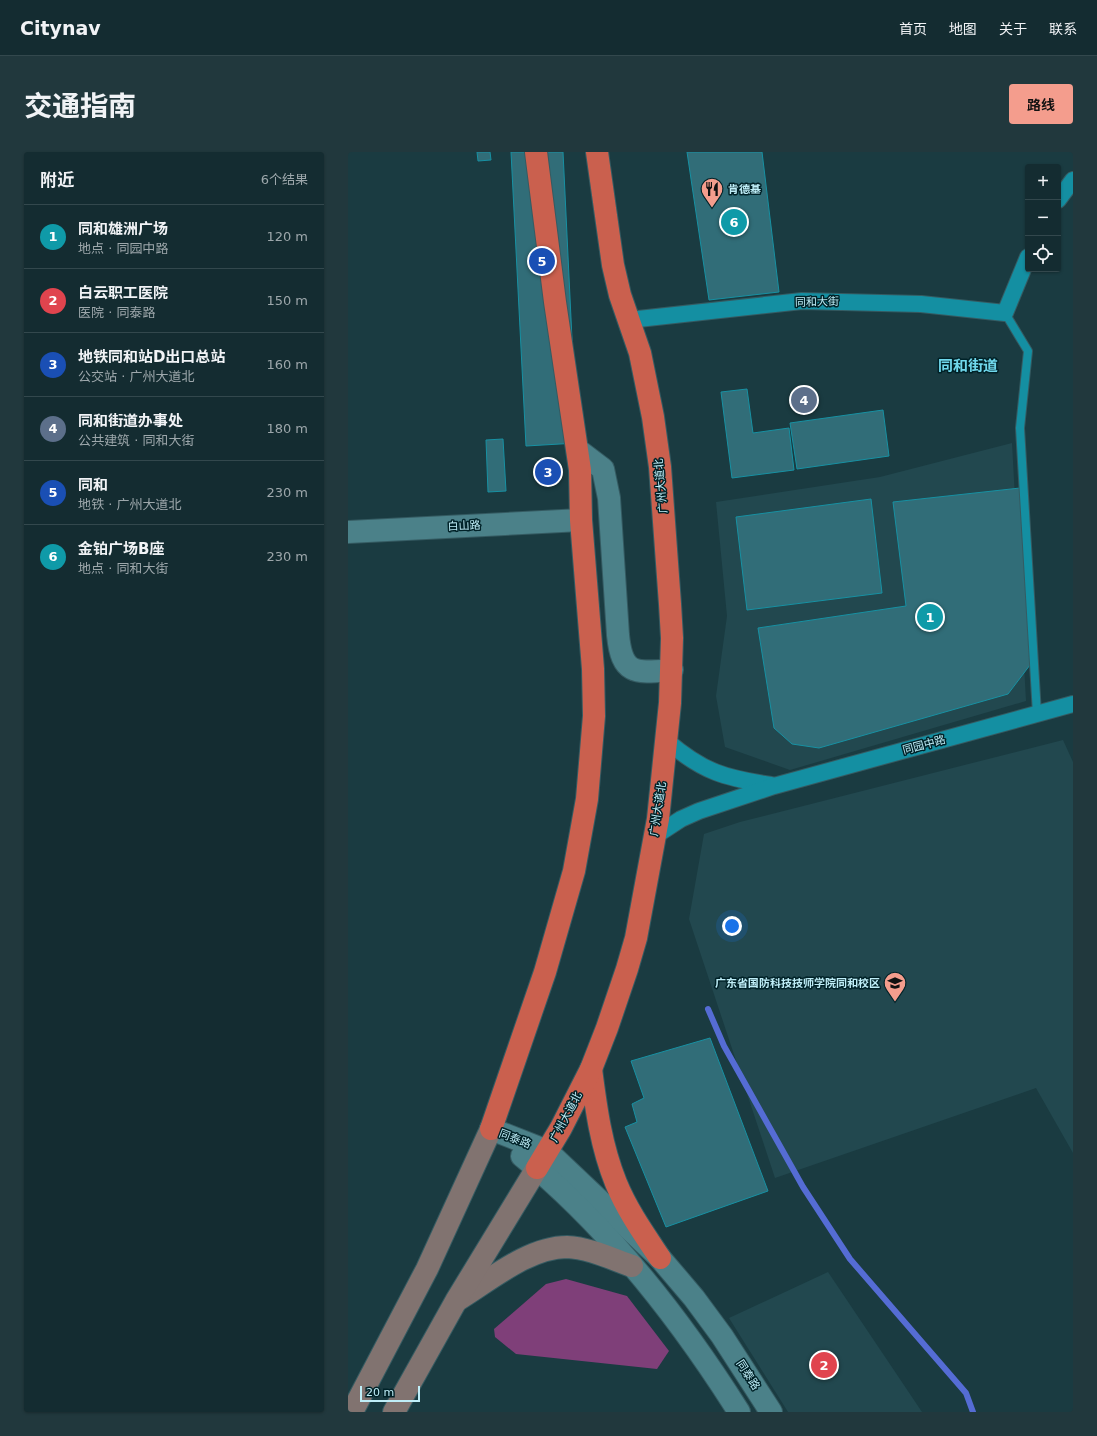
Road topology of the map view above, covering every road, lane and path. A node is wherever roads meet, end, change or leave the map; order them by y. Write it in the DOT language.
graph roads {
  1 [pos="536,152"];
  2 [pos="597,152"];
  3 [pos="1073,180"];
  4 [pos="1061,196"];
  5 [pos="1025,264"];
  6 [pos="1005,313"];
  7 [pos="628,320"];
  8 [pos="578,450"];
  9 [pos="581,520"];
  10 [pos="348,532"];
  11 [pos="672,670"];
  12 [pos="1073,704"];
  13 [pos="1037,714"];
  14 [pos="667,741"];
  15 [pos="774,786"];
  16 [pos="655,836"];
  17 [pos="591,1069"];
  18 [pos="491,1129"];
  19 [pos="542,1160"];
  20 [pos="660,1258"];
  21 [pos="632,1266"];
  22 [pos="456,1301"];
  23 [pos="352,1412"];
  24 [pos="394,1412"];
  25 [pos="738,1412"];
  26 [pos="771,1412"];
  1 -- 8 [label="highway"];
  2 -- 7 [label="highway, 广州大道北"];
  3 -- 4 [label="street"];
  5 -- 6 [label="street"];
  6 -- 7 [label="street, 同和大街"];
  6 -- 13 [label="lane"];
  7 -- 11 [label="highway, 广州大道北"];
  8 -- 9 [label="highway"];
  8 -- 11 [label="main road"];
  9 -- 10 [label="main road, 白山路"];
  9 -- 18 [label="highway"];
  11 -- 14 [label="highway, 广州大道北"];
  12 -- 13 [label="street, 同园中路"];
  13 -- 15 [label="street, 同园中路"];
  14 -- 15 [label="street"];
  14 -- 16 [label="highway, 广州大道北"];
  15 -- 16 [label="street, 同园中路"];
  16 -- 17 [label="highway, 广州大道北"];
  17 -- 19 [label="highway, 广州大道北"];
  17 -- 20 [label="highway"];
  18 -- 19 [label="main road, 同泰路"];
  18 -- 23 [label="main road"];
  19 -- 20 [label="main road, 同泰路"];
  19 -- 21 [label="main road, 同泰路"];
  19 -- 22 [label="main road, 广州大道北"];
  20 -- 26 [label="main road, 同泰路"];
  21 -- 22 [label="main road"];
  21 -- 25 [label="main road, 同泰路"];
  22 -- 24 [label="main road, 广州大道北"];
}
